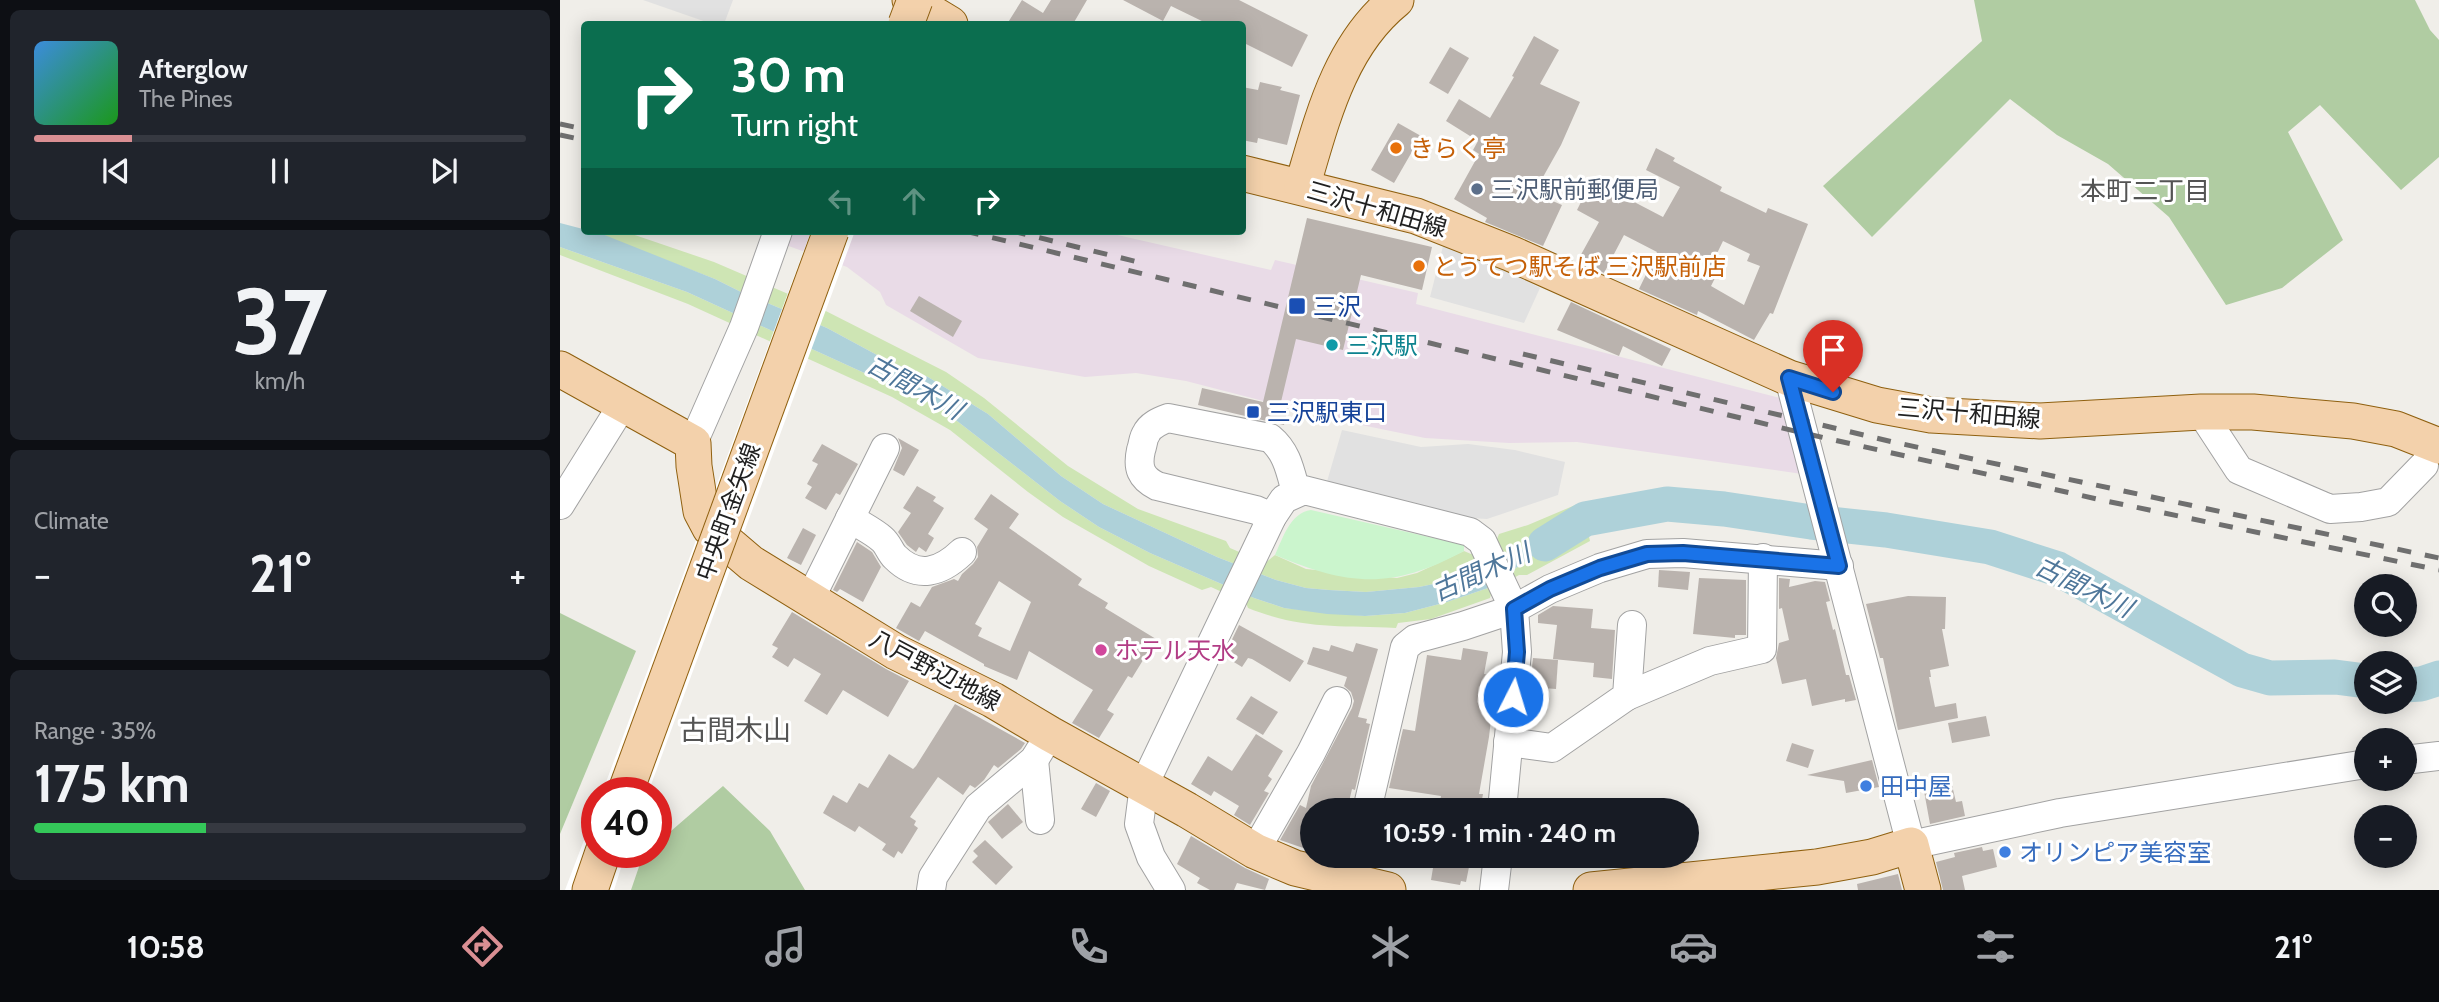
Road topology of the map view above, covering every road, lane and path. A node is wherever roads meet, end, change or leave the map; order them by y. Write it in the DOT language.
graph roads {
  1 [pos="913,0"];
  2 [pos="1396,0"];
  3 [pos="907,21"];
  4 [pos="945,21"];
  5 [pos="1246,174"];
  6 [pos="1302,187"];
  7 [pos="777,235"];
  8 [pos="830,235"];
  9 [pos="560,369"];
  10 [pos="1789,378"];
  11 [pos="623,404"];
  12 [pos="2201,412"];
  13 [pos="693,443"];
  14 [pos="884,448"];
  15 [pos="2432,456"];
  16 [pos="1296,492"];
  17 [pos="560,505"];
  18 [pos="1272,517"];
  19 [pos="850,518"];
  20 [pos="962,552"];
  21 [pos="1763,558"];
  22 [pos="1838,559"];
  23 [pos="809,601"];
  24 [pos="1511,603"];
  25 [pos="1632,625"];
  26 [pos="1627,696"];
  27 [pos="1337,701"];
  28 [pos="1508,742"];
  29 [pos="1042,747"];
  30 [pos="2439,756"];
  31 [pos="2417,759"];
  32 [pos="2354,766"];
  33 [pos="631,777"];
  34 [pos="1144,785"];
  35 [pos="1370,798"];
  36 [pos="1503,798"];
  37 [pos="1040,820"];
  38 [pos="1911,845"];
  39 [pos="1255,851"];
  40 [pos="598,868"];
  41 [pos="1496,868"];
  42 [pos="1353,869"];
  43 [pos="590,890"];
  44 [pos="932,890"];
  45 [pos="1171,890"];
  46 [pos="1388,890"];
  47 [pos="1494,890"];
  48 [pos="1602,890"];
  49 [pos="1923,890"];
  1 -- 3 [label="main road, bridge"];
  1 -- 4 [label="main road"];
  2 -- 6 [label="main road"];
  5 -- 6 [label="main road, 三沢十和田線"];
  6 -- 10 [label="main road, 三沢十和田線"];
  7 -- 13 [label="street"];
  8 -- 33 [label="main road, 中央町金矢線, bridge"];
  9 -- 11 [label="main road"];
  10 -- 12 [label="main road, 三沢十和田線"];
  10 -- 22 [label="street"];
  11 -- 13 [label="main road"];
  11 -- 17 [label="street"];
  12 -- 15 [label="main road, 三沢十和田線"];
  12 -- 15 [label="street"];
  13 -- 23 [label="main road, 八戸野辺地線"];
  14 -- 19 [label="street"];
  16 -- 18 [label="street"];
  16 -- 18 [label="street"];
  16 -- 24 [label="street"];
  18 -- 34 [label="street"];
  19 -- 20 [label="street"];
  19 -- 23 [label="street"];
  21 -- 22 [label="street"];
  21 -- 24 [label="street"];
  21 -- 26 [label="street"];
  22 -- 38 [label="street"];
  23 -- 29 [label="main road, 八戸野辺地線"];
  24 -- 28 [label="street"];
  24 -- 35 [label="street"];
  25 -- 26 [label="street"];
  26 -- 28 [label="street"];
  27 -- 39 [label="street"];
  28 -- 36 [label="street"];
  29 -- 34 [label="main road, 八戸野辺地線"];
  29 -- 37 [label="street"];
  29 -- 44 [label="street"];
  30 -- 31 [label="street"];
  32 -- 38 [label="street"];
  34 -- 39 [label="main road, 八戸野辺地線"];
  34 -- 45 [label="street"];
  38 -- 48 [label="main road"];
  38 -- 49 [label="main road"];
  39 -- 42 [label="main road, 八戸野辺地線"];
  40 -- 43 [label="main road"];
  41 -- 47 [label="street"];
  42 -- 46 [label="main road, 八戸野辺地線"];
}
